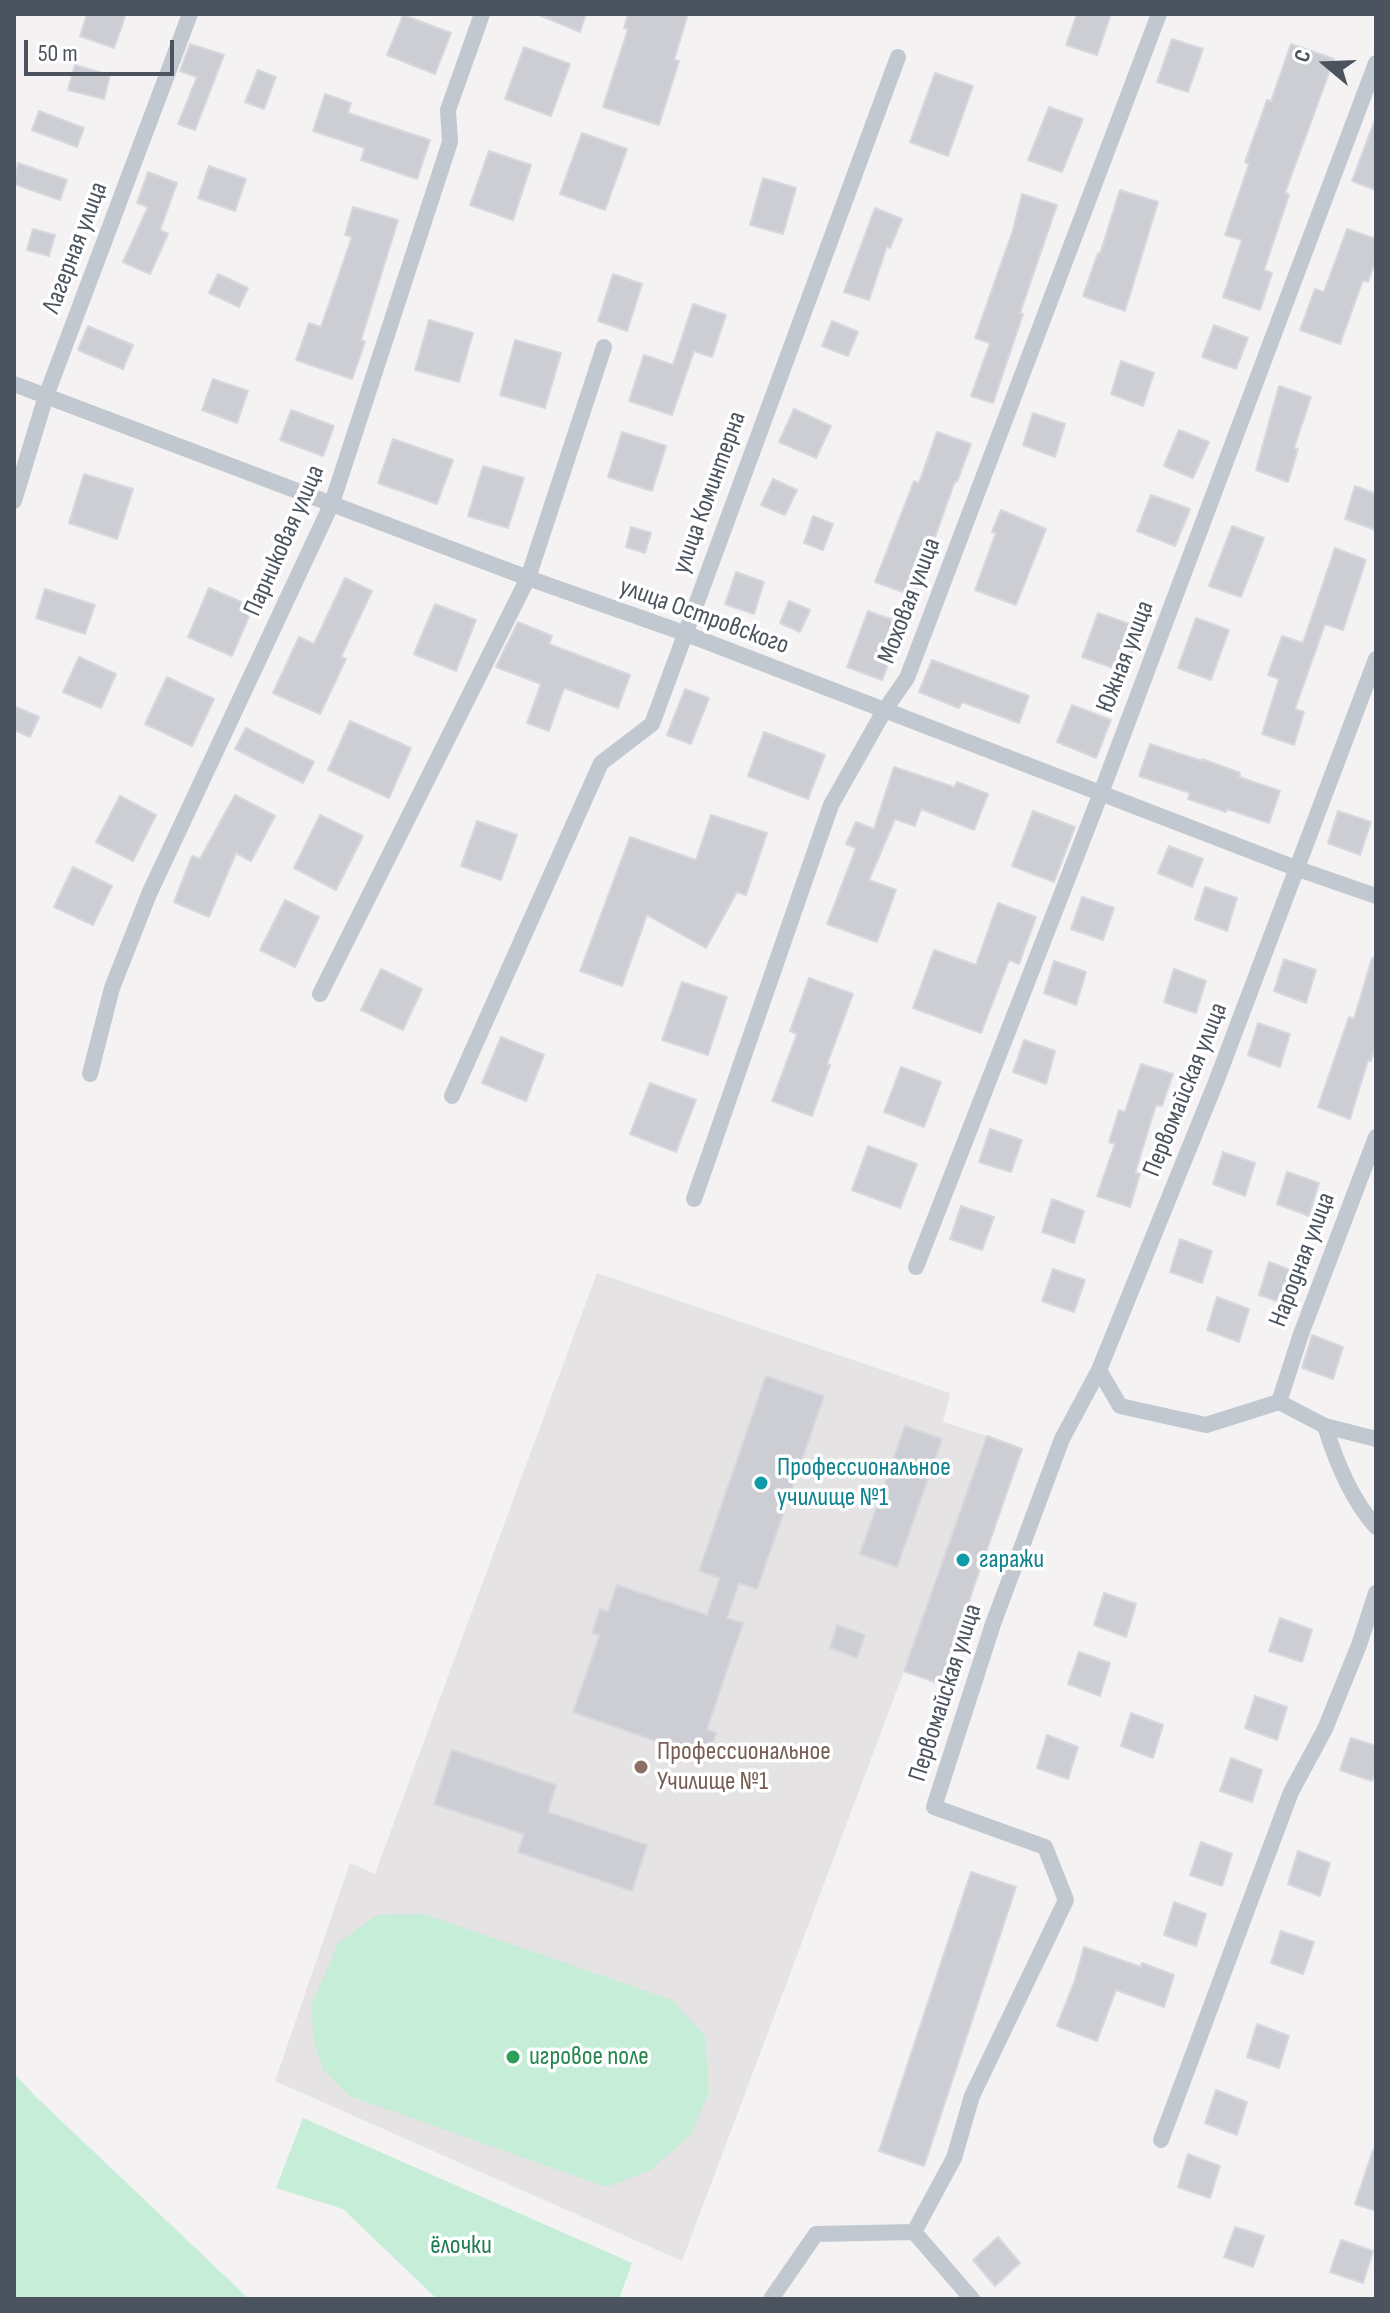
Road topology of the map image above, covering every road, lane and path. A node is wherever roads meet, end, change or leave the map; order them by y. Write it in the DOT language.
graph roads {
  1 [pos="190,14"];
  2 [pos="482,14"];
  3 [pos="1159,14"];
  4 [pos="898,57"];
  5 [pos="1376,63"];
  6 [pos="604,347"];
  7 [pos="14,384"];
  8 [pos="46,396"];
  9 [pos="14,501"];
  10 [pos="332,503"];
  11 [pos="528,578"];
  12 [pos="684,633"];
  13 [pos="1376,659"];
  14 [pos="884,711"];
  15 [pos="1101,793"];
  16 [pos="1298,869"];
  17 [pos="1376,896"];
  18 [pos="320,994"];
  19 [pos="90,1074"];
  20 [pos="452,1096"];
  21 [pos="1376,1137"];
  22 [pos="694,1199"];
  23 [pos="916,1267"];
  24 [pos="1099,1370"];
  25 [pos="1279,1402"];
  26 [pos="1325,1426"];
  27 [pos="1376,1439"];
  28 [pos="1376,1527"];
  29 [pos="1376,1593"];
  30 [pos="1161,2140"];
  31 [pos="914,2232"];
  32 [pos="771,2299"];
  33 [pos="972,2299"];
  1 -- 8 [label="street, Лагерная улица"];
  2 -- 10 [label="street, Парниковая улица"];
  3 -- 14 [label="street, Моховая улица"];
  4 -- 12 [label="street, улица Коминтерна"];
  5 -- 15 [label="street, Южная улица"];
  6 -- 11 [label="street"];
  7 -- 8 [label="street, улица Островского"];
  8 -- 9 [label="street, Лагерная улица"];
  8 -- 10 [label="street, улица Островского"];
  10 -- 11 [label="street, улица Островского"];
  10 -- 19 [label="street, Парниковая улица"];
  11 -- 12 [label="street, улица Островского"];
  11 -- 18 [label="street"];
  12 -- 14 [label="street, улица Островского"];
  12 -- 20 [label="street, улица Коминтерна"];
  13 -- 16 [label="street, Первомайская улица"];
  14 -- 15 [label="street, улица Островского"];
  14 -- 22 [label="street, Моховая улица"];
  15 -- 16 [label="street, улица Островского"];
  15 -- 23 [label="street, Южная улица"];
  16 -- 17 [label="street, улица Островского"];
  16 -- 24 [label="street, Первомайская улица"];
  21 -- 25 [label="street, Народная улица"];
  24 -- 25 [label="street"];
  24 -- 31 [label="street, Первомайская улица"];
  25 -- 26 [label="street"];
  26 -- 27 [label="street"];
  26 -- 28 [label="street"];
  29 -- 30 [label="street"];
  31 -- 32 [label="street"];
  31 -- 33 [label="street"];
}
